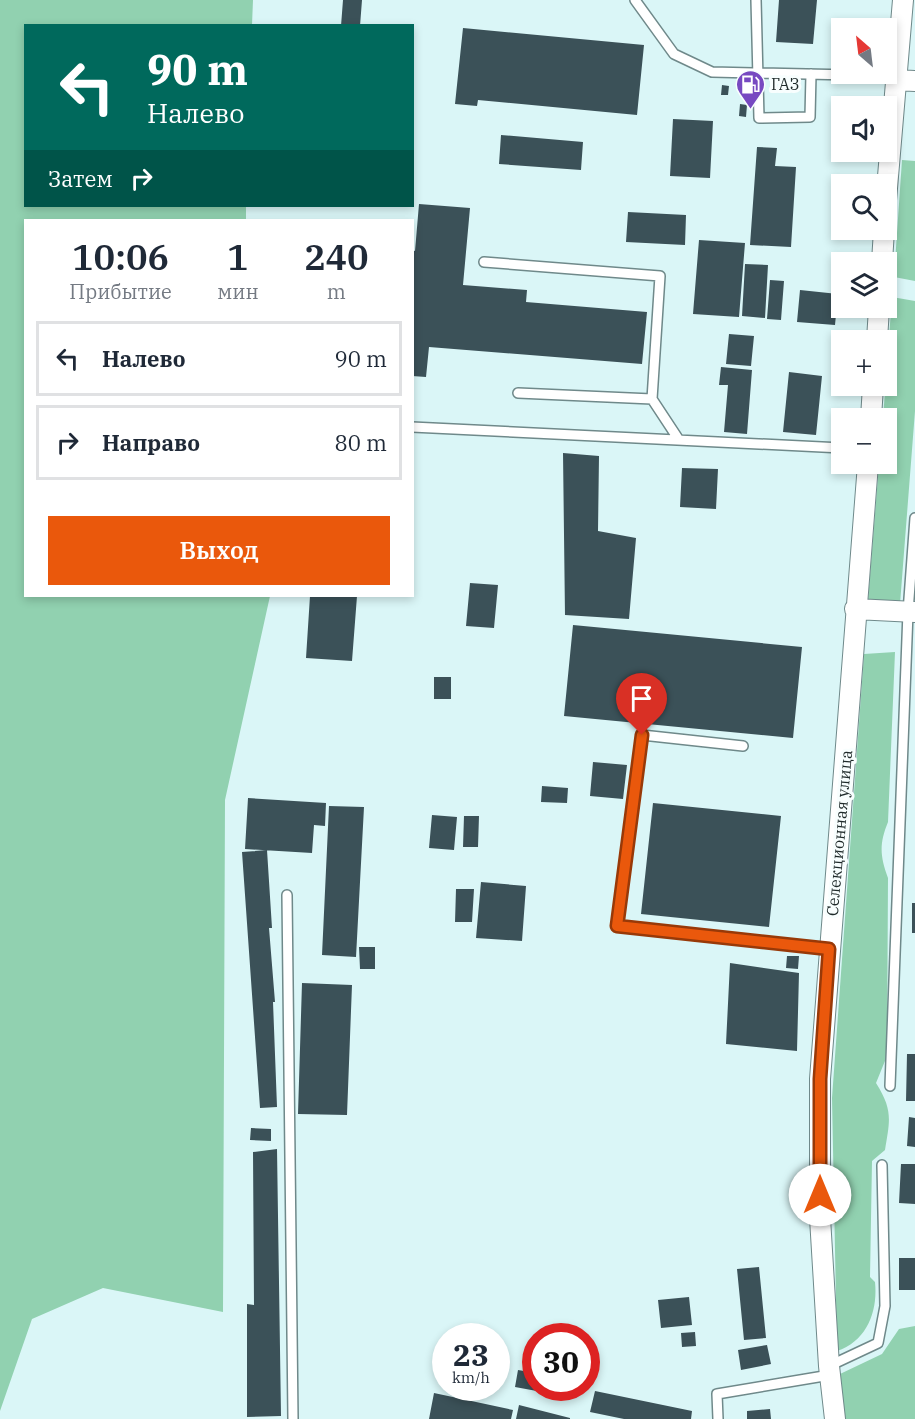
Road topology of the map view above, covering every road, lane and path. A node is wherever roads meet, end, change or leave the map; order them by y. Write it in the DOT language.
graph roads {
  1 [pos="635,0"];
  2 [pos="756,0"];
  3 [pos="903,0"];
  4 [pos="759,73"];
  5 [pos="811,74"];
  6 [pos="902,79"];
  7 [pos="889,174"];
  8 [pos="484,262"];
  9 [pos="518,393"];
  10 [pos="652,399"];
  11 [pos="414,427"];
  12 [pos="679,440"];
  13 [pos="831,447"];
  14 [pos="867,474"];
  15 [pos="915,518"];
  16 [pos="855,609"];
  17 [pos="911,612"];
  18 [pos="743,746"];
  19 [pos="287,895"];
  20 [pos="829,949"];
  21 [pos="890,1086"];
  22 [pos="882,1165"];
  23 [pos="829,1371"];
  24 [pos="292,1419"];
  25 [pos="718,1419"];
  26 [pos="835,1419"];
  1 -- 4 [label="lane"];
  2 -- 4 [label="lane"];
  3 -- 6 [label="street"];
  4 -- 5 [label="lane"];
  4 -- 5 [label="lane"];
  5 -- 6 [label="lane"];
  6 -- 7 [label="street"];
  8 -- 10 [label="lane"];
  9 -- 10 [label="lane"];
  10 -- 12 [label="lane"];
  11 -- 12 [label="lane"];
  12 -- 13 [label="lane"];
  14 -- 16 [label="street, Селекционная улица"];
  15 -- 17 [label="lane"];
  16 -- 17 [label="street"];
  16 -- 20 [label="street, Селекционная улица"];
  17 -- 21 [label="lane"];
  18 -- 20 [label="lane"];
  19 -- 24 [label="lane"];
  20 -- 23 [label="street, Селекционная улица"];
  22 -- 23 [label="lane"];
  23 -- 25 [label="lane"];
  23 -- 26 [label="street, Селекционная улица"];
}
